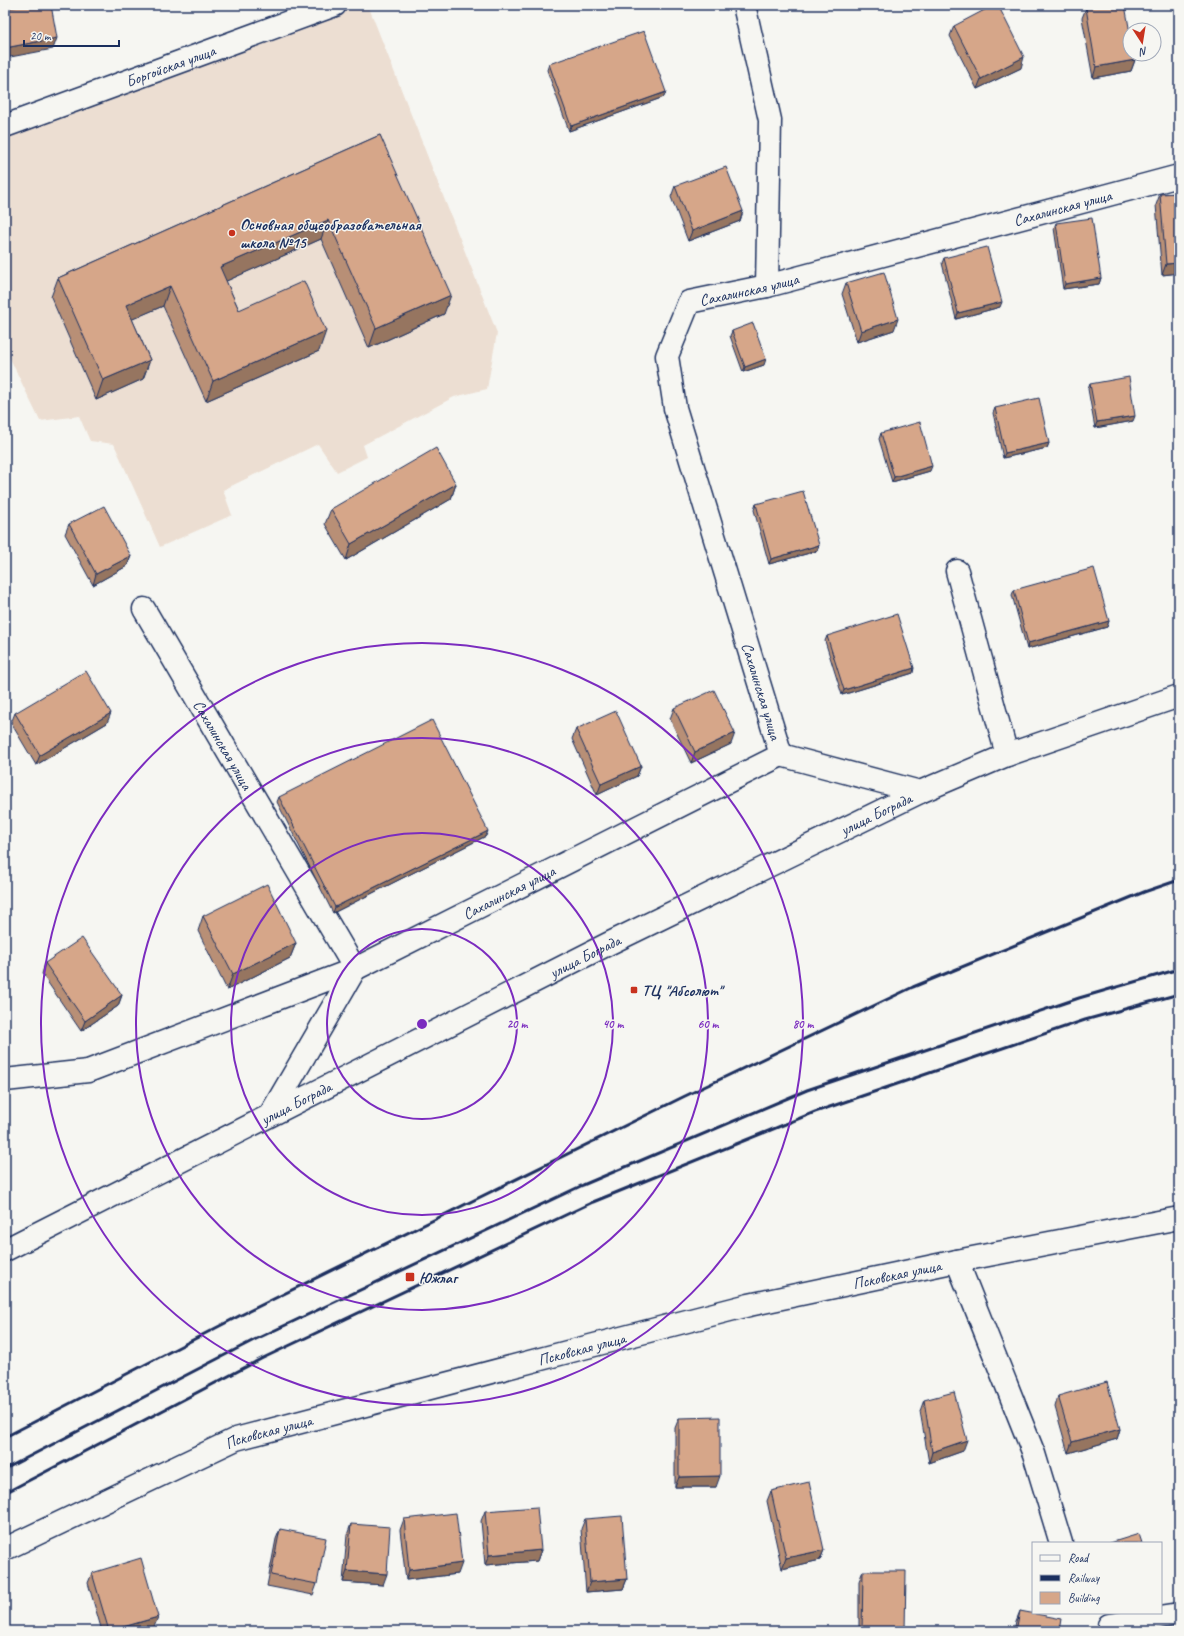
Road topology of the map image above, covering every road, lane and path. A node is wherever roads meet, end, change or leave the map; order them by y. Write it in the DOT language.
graph roads {
  1 [pos="335,5"];
  2 [pos="744,5"];
  3 [pos="5,126"];
  4 [pos="1179,176"];
  5 [pos="767,286"];
  6 [pos="957,571"];
  7 [pos="144,609"];
  8 [pos="1179,696"];
  9 [pos="781,755"];
  10 [pos="1007,755"];
  11 [pos="920,792"];
  12 [pos="355,969"];
  13 [pos="5,1080"];
  14 [pos="270,1115"];
  15 [pos="1179,1218"];
  16 [pos="5,1250"];
  17 [pos="957,1261"];
  18 [pos="1061,1542"];
  19 [pos="5,1549"];
  20 [pos="1179,1614"];
  21 [pos="1110,1623"];
  1 -- 3 [label="street, Боргойская улица"];
  2 -- 5 [label="street"];
  4 -- 5 [label="street, Сахалинская улица"];
  5 -- 9 [label="street, Сахалинская улица"];
  6 -- 10 [label="street"];
  7 -- 12 [label="street, Сахалинская улица"];
  8 -- 10 [label="street, улица Бограда"];
  9 -- 11 [label="street"];
  9 -- 12 [label="street, Сахалинская улица"];
  10 -- 11 [label="street, улица Бограда"];
  11 -- 14 [label="street, улица Бограда"];
  12 -- 13 [label="street"];
  12 -- 14 [label="street"];
  14 -- 16 [label="street, улица Бограда"];
  15 -- 17 [label="street, Псковская улица"];
  17 -- 18 [label="street"];
  17 -- 19 [label="street, Псковская улица"];
  20 -- 21 [label="street"];
}
